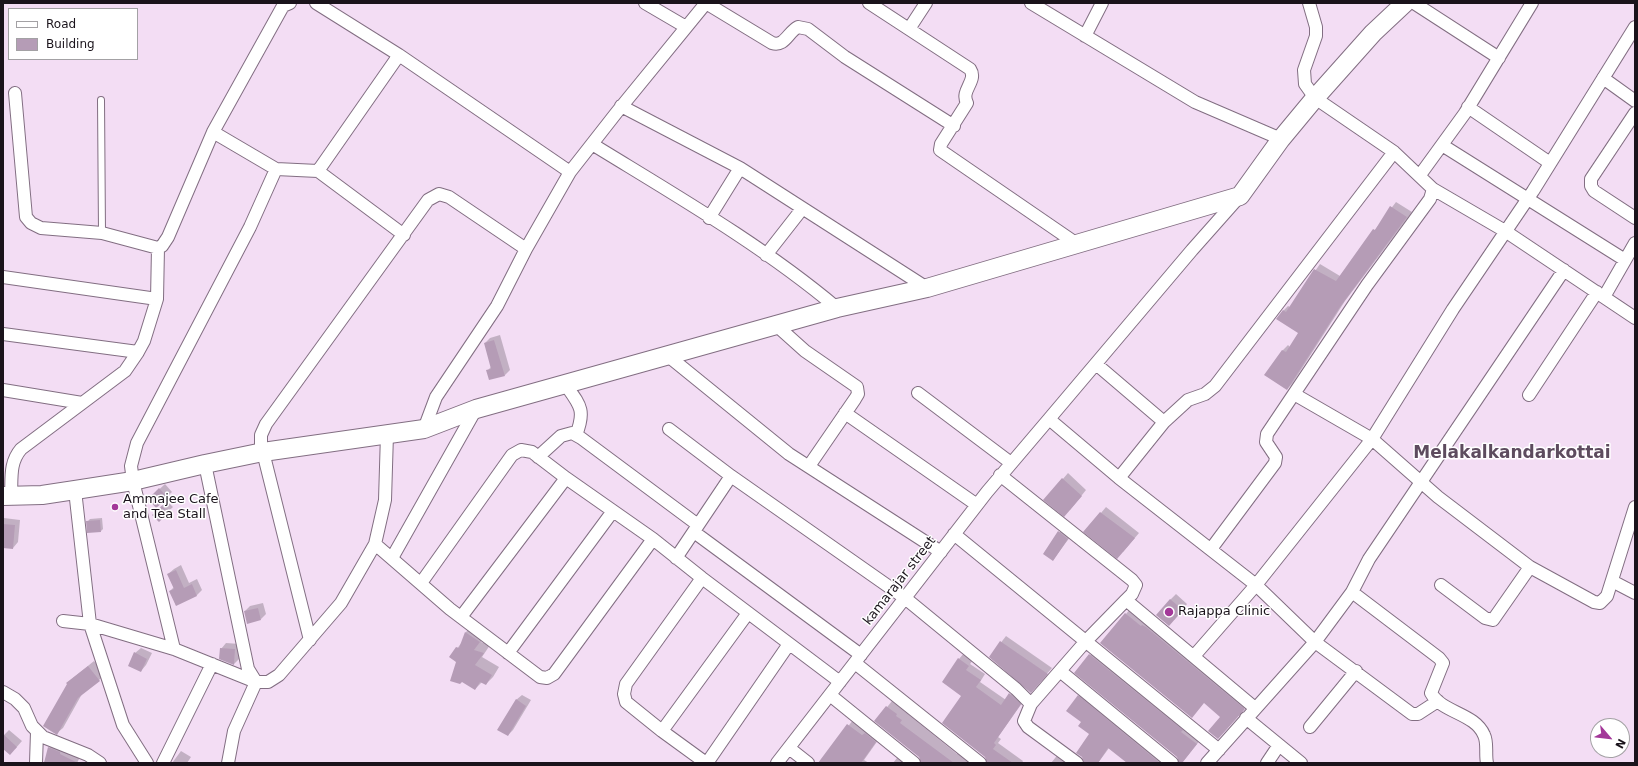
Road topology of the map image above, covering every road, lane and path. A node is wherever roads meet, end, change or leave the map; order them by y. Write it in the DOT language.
graph roads {
  1 [pos="290,3"];
  2 [pos="316,3"];
  3 [pos="645,3"];
  4 [pos="706,3"];
  5 [pos="869,3"];
  6 [pos="926,3"];
  7 [pos="1031,3"];
  8 [pos="1102,3"];
  9 [pos="1309,3"];
  10 [pos="1532,3"];
  11 [pos="1403,4"];
  12 [pos="686,27"];
  13 [pos="1635,27"];
  14 [pos="909,28"];
  15 [pos="1086,36"];
  16 [pos="399,55"];
  17 [pos="1499,58"];
  18 [pos="1603,78"];
  19 [pos="15,93"];
  20 [pos="1315,98"];
  21 [pos="101,100"];
  22 [pos="1635,101"];
  23 [pos="621,106"];
  24 [pos="1468,107"];
  25 [pos="1635,112"];
  26 [pos="954,126"];
  27 [pos="213,132"];
  28 [pos="1281,139"];
  29 [pos="592,144"];
  30 [pos="1442,145"];
  31 [pos="1394,152"];
  32 [pos="1550,163"];
  33 [pos="740,168"];
  34 [pos="276,169"];
  35 [pos="318,171"];
  36 [pos="570,172"];
  37 [pos="1420,175"];
  38 [pos="1433,189"];
  39 [pos="1240,196"];
  40 [pos="1528,198"];
  41 [pos="802,209"];
  42 [pos="709,218"];
  43 [pos="1635,218"];
  44 [pos="1505,231"];
  45 [pos="102,233"];
  46 [pos="404,235"];
  47 [pos="163,244"];
  48 [pos="1077,244"];
  49 [pos="1635,244"];
  50 [pos="526,248"];
  51 [pos="766,254"];
  52 [pos="1625,260"];
  53 [pos="1564,270"];
  54 [pos="3,277"];
  55 [pos="927,288"];
  56 [pos="1600,295"];
  57 [pos="157,299"];
  58 [pos="837,308"];
  59 [pos="1635,318"];
  60 [pos="776,325"];
  61 [pos="3,334"];
  62 [pos="138,352"];
  63 [pos="667,355"];
  64 [pos="1096,364"];
  65 [pos="565,384"];
  66 [pos="3,390"];
  67 [pos="918,393"];
  68 [pos="1294,394"];
  69 [pos="1529,395"];
  70 [pos="82,403"];
  71 [pos="476,409"];
  72 [pos="845,413"];
  73 [pos="1049,419"];
  74 [pos="1164,422"];
  75 [pos="424,429"];
  76 [pos="670,429"];
  77 [pos="387,434"];
  78 [pos="576,435"];
  79 [pos="1372,440"];
  80 [pos="263,452"];
  81 [pos="538,457"];
  82 [pos="1011,463"];
  83 [pos="204,464"];
  84 [pos="809,466"];
  85 [pos="1000,475"];
  86 [pos="731,476"];
  87 [pos="566,478"];
  88 [pos="1119,478"];
  89 [pos="133,481"];
  90 [pos="1421,483"];
  91 [pos="75,490"];
  92 [pos="20,495"];
  93 [pos="977,504"];
  94 [pos="1635,507"];
  95 [pos="613,511"];
  96 [pos="696,529"];
  97 [pos="954,534"];
  98 [pos="653,539"];
  99 [pos="375,544"];
  100 [pos="1211,549"];
  101 [pos="941,552"];
  102 [pos="392,558"];
  103 [pos="676,558"];
  104 [pos="1530,567"];
  105 [pos="702,578"];
  106 [pos="1612,581"];
  107 [pos="421,583"];
  108 [pos="1441,584"];
  109 [pos="1256,585"];
  110 [pos="1352,592"];
  111 [pos="1635,593"];
  112 [pos="906,598"];
  113 [pos="1126,600"];
  114 [pos="748,614"];
  115 [pos="461,617"];
  116 [pos="64,621"];
  117 [pos="90,624"];
  118 [pos="310,640"];
  119 [pos="1086,641"];
  120 [pos="1315,642"];
  121 [pos="789,644"];
  122 [pos="174,649"];
  123 [pos="508,653"];
  124 [pos="1194,656"];
  125 [pos="858,659"];
  126 [pos="212,664"];
  127 [pos="1060,671"];
  128 [pos="1356,671"];
  129 [pos="256,682"];
  130 [pos="840,682"];
  131 [pos="3,692"];
  132 [pos="830,696"];
  133 [pos="1438,701"];
  134 [pos="1031,704"];
  135 [pos="1255,708"];
  136 [pos="1246,718"];
  137 [pos="1310,727"];
  138 [pos="662,731"];
  139 [pos="37,732"];
  140 [pos="1279,745"];
  141 [pos="789,748"];
  142 [pos="1219,750"];
  143 [pos="36,763"];
  144 [pos="100,763"];
  145 [pos="147,763"];
  146 [pos="163,763"];
  147 [pos="228,763"];
  148 [pos="707,763"];
  149 [pos="777,763"];
  150 [pos="808,763"];
  151 [pos="914,763"];
  152 [pos="980,763"];
  153 [pos="1077,763"];
  154 [pos="1172,763"];
  155 [pos="1207,763"];
  156 [pos="1267,763"];
  157 [pos="1301,763"];
  158 [pos="1487,763"];
  1 -- 27 [label="street"];
  2 -- 16 [label="street"];
  3 -- 12 [label="street"];
  4 -- 12 [label="street"];
  4 -- 26 [label="street"];
  5 -- 14 [label="street"];
  6 -- 14 [label="street"];
  7 -- 15 [label="street"];
  8 -- 15 [label="street"];
  9 -- 20 [label="street"];
  10 -- 17 [label="street"];
  11 -- 17 [label="street"];
  11 -- 20 [label="main road"];
  12 -- 23 [label="street"];
  13 -- 18 [label="street"];
  14 -- 26 [label="street"];
  15 -- 28 [label="street"];
  16 -- 35 [label="street"];
  16 -- 36 [label="street"];
  17 -- 24 [label="street"];
  18 -- 22 [label="street"];
  18 -- 32 [label="street"];
  19 -- 45 [label="street"];
  20 -- 28 [label="main road"];
  20 -- 31 [label="street"];
  21 -- 45 [label="lane"];
  23 -- 29 [label="street"];
  23 -- 33 [label="street"];
  24 -- 30 [label="street"];
  24 -- 32 [label="street"];
  25 -- 43 [label="street"];
  26 -- 48 [label="street"];
  27 -- 34 [label="street"];
  27 -- 47 [label="street"];
  28 -- 39 [label="main road"];
  29 -- 36 [label="street"];
  29 -- 42 [label="street"];
  30 -- 37 [label="street"];
  30 -- 40 [label="street"];
  31 -- 37 [label="street"];
  31 -- 74 [label="street"];
  32 -- 40 [label="street"];
  33 -- 41 [label="street"];
  33 -- 42 [label="street"];
  34 -- 35 [label="street"];
  34 -- 89 [label="street"];
  35 -- 46 [label="street"];
  36 -- 50 [label="street"];
  37 -- 38 [label="street"];
  38 -- 44 [label="street"];
  38 -- 68 [label="street"];
  39 -- 48 [label="main road"];
  39 -- 64 [label="street, kamarajar street"];
  40 -- 44 [label="street"];
  40 -- 52 [label="street"];
  41 -- 51 [label="street"];
  41 -- 55 [label="street"];
  42 -- 51 [label="street"];
  44 -- 53 [label="street"];
  44 -- 79 [label="street"];
  45 -- 47 [label="street"];
  46 -- 50 [label="street"];
  46 -- 80 [label="street"];
  47 -- 57 [label="street"];
  48 -- 55 [label="main road"];
  49 -- 52 [label="street"];
  50 -- 75 [label="street"];
  51 -- 58 [label="street"];
  52 -- 56 [label="street"];
  53 -- 56 [label="street"];
  53 -- 90 [label="street"];
  54 -- 57 [label="street"];
  55 -- 58 [label="main road"];
  56 -- 59 [label="street"];
  56 -- 69 [label="street"];
  57 -- 62 [label="street"];
  58 -- 60 [label="main road"];
  60 -- 63 [label="main road"];
  60 -- 72 [label="street"];
  61 -- 62 [label="street"];
  62 -- 70 [label="street"];
  63 -- 65 [label="main road"];
  63 -- 84 [label="street"];
  64 -- 73 [label="street, kamarajar street"];
  64 -- 74 [label="street"];
  65 -- 71 [label="main road"];
  65 -- 78 [label="street"];
  66 -- 70 [label="street"];
  67 -- 82 [label="street"];
  68 -- 79 [label="street"];
  68 -- 100 [label="street"];
  70 -- 92 [label="street"];
  71 -- 75 [label="main road"];
  71 -- 102 [label="street"];
  72 -- 84 [label="street"];
  72 -- 93 [label="street"];
  73 -- 82 [label="street, kamarajar street"];
  73 -- 88 [label="street"];
  74 -- 88 [label="street"];
  75 -- 77 [label="main road"];
  76 -- 86 [label="street"];
  77 -- 80 [label="main road"];
  77 -- 99 [label="street"];
  78 -- 81 [label="street"];
  78 -- 96 [label="street"];
  79 -- 90 [label="street"];
  79 -- 109 [label="street"];
  80 -- 83 [label="main road"];
  80 -- 118 [label="street"];
  81 -- 87 [label="street"];
  81 -- 107 [label="street"];
  82 -- 85 [label="street, kamarajar street"];
  83 -- 89 [label="main road"];
  83 -- 129 [label="street"];
  84 -- 101 [label="street"];
  85 -- 93 [label="street, kamarajar street"];
  85 -- 113 [label="street"];
  86 -- 96 [label="street"];
  86 -- 112 [label="street"];
  87 -- 95 [label="street"];
  87 -- 115 [label="street"];
  88 -- 100 [label="street"];
  89 -- 91 [label="main road"];
  89 -- 122 [label="street"];
  90 -- 104 [label="street"];
  90 -- 110 [label="street"];
  91 -- 92 [label="main road"];
  91 -- 117 [label="street"];
  93 -- 97 [label="street, kamarajar street"];
  94 -- 106 [label="street"];
  95 -- 98 [label="street"];
  95 -- 123 [label="street"];
  96 -- 103 [label="street"];
  96 -- 125 [label="street"];
  97 -- 101 [label="street, kamarajar street"];
  97 -- 119 [label="street"];
  98 -- 103 [label="street"];
  98 -- 123 [label="street"];
  99 -- 102 [label="street"];
  99 -- 118 [label="street"];
  100 -- 109 [label="street"];
  101 -- 112 [label="street, kamarajar street"];
  102 -- 107 [label="street"];
  103 -- 105 [label="street"];
  104 -- 106 [label="street"];
  104 -- 108 [label="street"];
  105 -- 114 [label="street"];
  105 -- 138 [label="street"];
  106 -- 111 [label="street"];
  107 -- 115 [label="street"];
  109 -- 120 [label="street"];
  109 -- 124 [label="street"];
  110 -- 120 [label="street"];
  110 -- 133 [label="street"];
  112 -- 125 [label="street, kamarajar street"];
  112 -- 134 [label="street"];
  113 -- 119 [label="street"];
  113 -- 124 [label="street"];
  114 -- 121 [label="street"];
  114 -- 138 [label="street"];
  115 -- 123 [label="street"];
  116 -- 117 [label="street"];
  117 -- 122 [label="street"];
  117 -- 145 [label="street"];
  118 -- 129 [label="street"];
  119 -- 127 [label="street"];
  119 -- 142 [label="street"];
  120 -- 128 [label="street"];
  120 -- 135 [label="street"];
  121 -- 130 [label="street"];
  121 -- 148 [label="street"];
  122 -- 126 [label="street"];
  124 -- 135 [label="street"];
  125 -- 130 [label="street, kamarajar street"];
  125 -- 152 [label="street"];
  126 -- 129 [label="street"];
  126 -- 146 [label="street"];
  127 -- 134 [label="street"];
  127 -- 154 [label="street"];
  128 -- 133 [label="street"];
  128 -- 137 [label="street"];
  129 -- 147 [label="street"];
  130 -- 132 [label="street, kamarajar street"];
  131 -- 139 [label="street"];
  132 -- 141 [label="street, kamarajar street"];
  132 -- 151 [label="street"];
  133 -- 158 [label="street"];
  134 -- 153 [label="street"];
  135 -- 136 [label="street"];
  136 -- 140 [label="street"];
  136 -- 142 [label="street"];
  138 -- 148 [label="street"];
  139 -- 143 [label="street"];
  139 -- 144 [label="street"];
  140 -- 156 [label="street"];
  140 -- 157 [label="street"];
  141 -- 149 [label="street, kamarajar street"];
  141 -- 150 [label="street"];
  142 -- 155 [label="street"];
}
